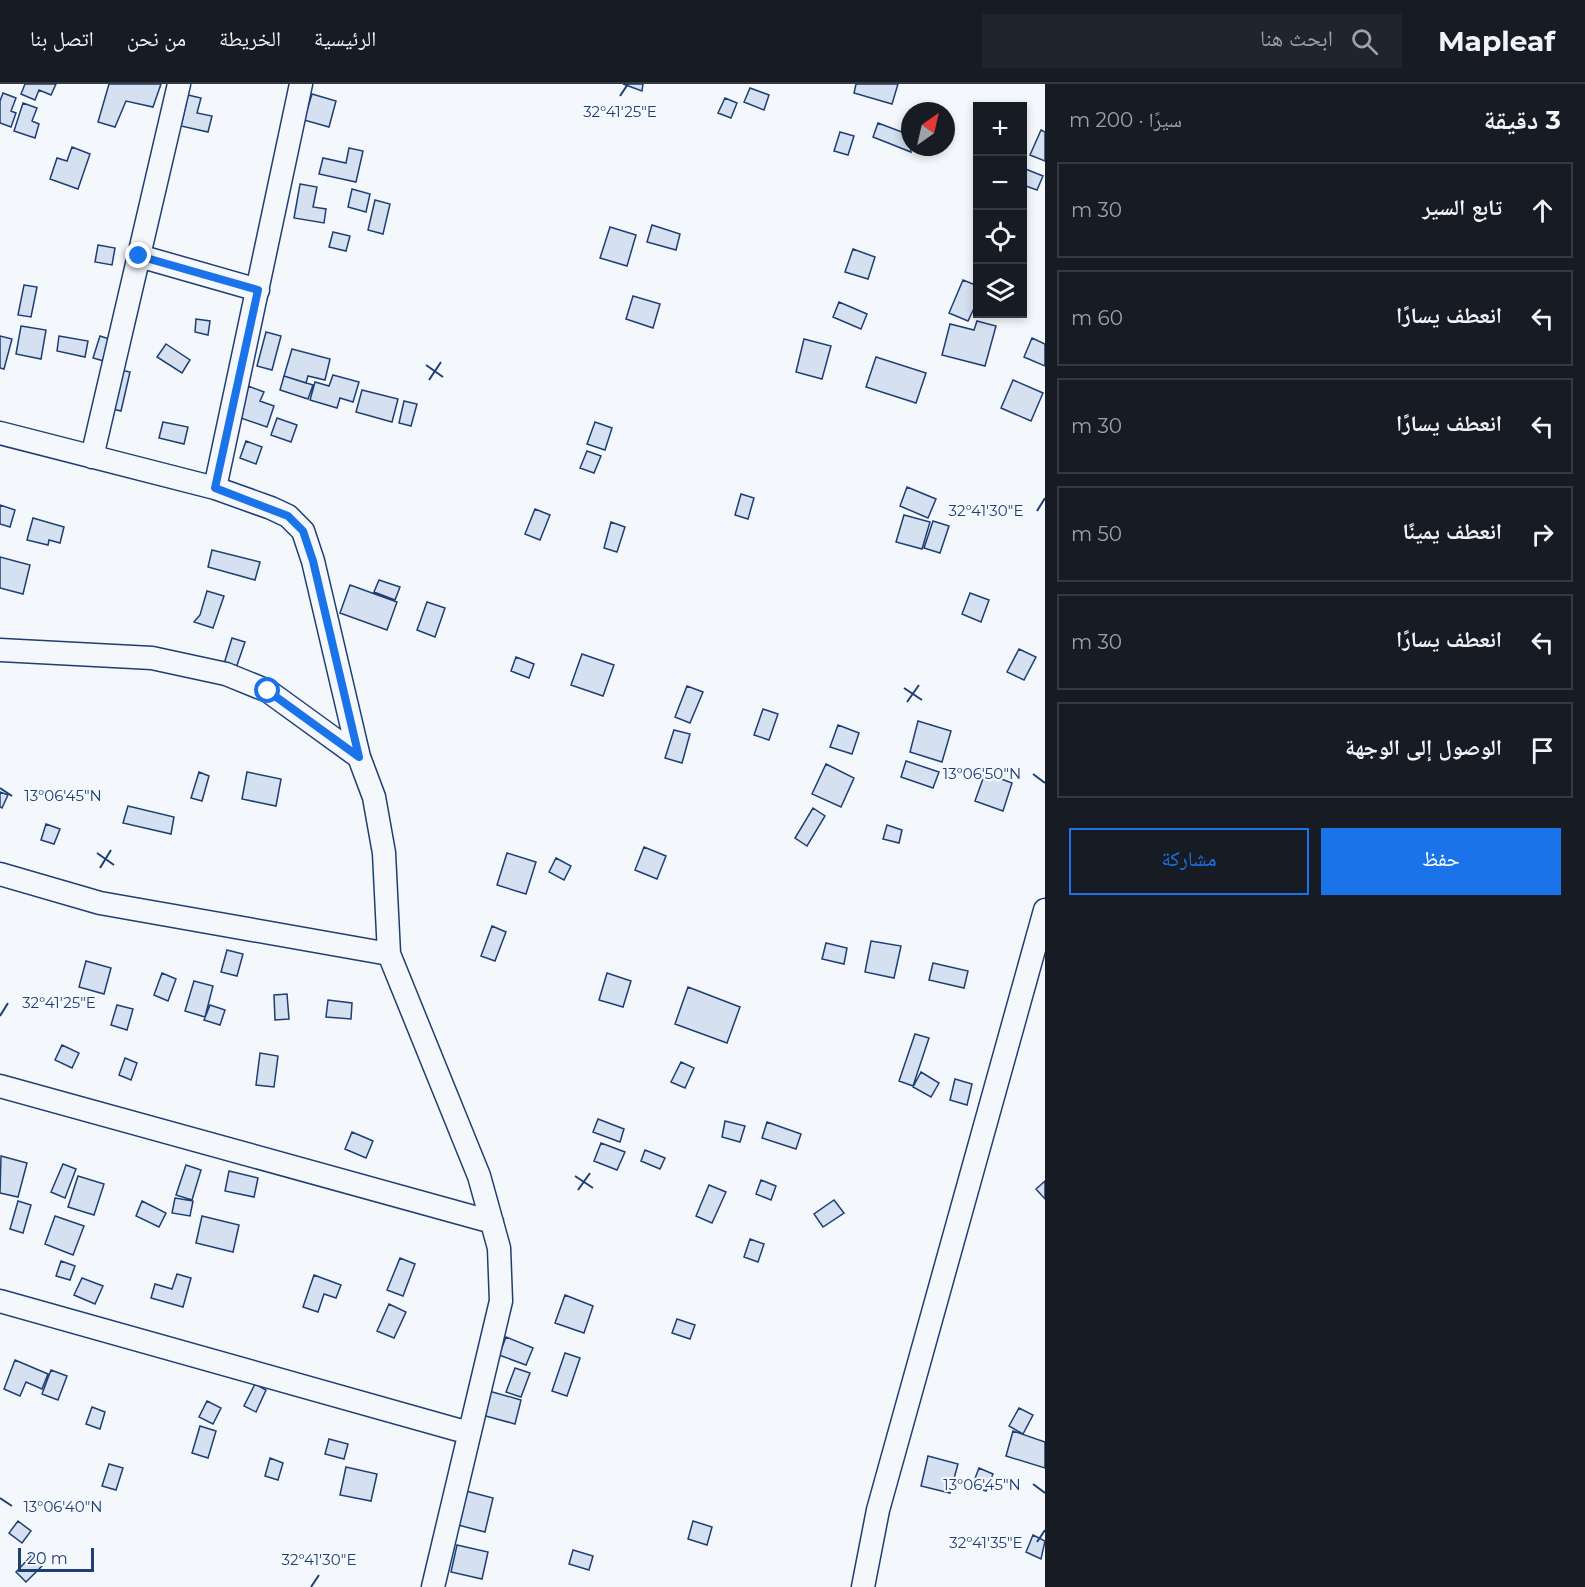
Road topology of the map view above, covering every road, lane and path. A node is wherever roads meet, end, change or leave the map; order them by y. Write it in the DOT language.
graph roads {
  1 [pos="179,84"];
  2 [pos="301,84"];
  3 [pos="139,256"];
  4 [pos="258,290"];
  5 [pos="0,433"];
  6 [pos="92,457"];
  7 [pos="215,488"];
  8 [pos="0,650"];
  9 [pos="359,757"];
  10 [pos="0,874"];
  11 [pos="1045,910"];
  12 [pos="388,954"];
  13 [pos="0,1086"];
  14 [pos="492,1222"];
  15 [pos="0,1301"];
  16 [pos="470,1433"];
  17 [pos="433,1587"];
  18 [pos="863,1587"];
  1 -- 3 [label="street"];
  2 -- 4 [label="street"];
  3 -- 4 [label="street"];
  3 -- 6 [label="street"];
  4 -- 7 [label="street"];
  5 -- 6 [label="street"];
  6 -- 7 [label="street"];
  7 -- 9 [label="street"];
  8 -- 9 [label="street"];
  9 -- 12 [label="street"];
  10 -- 12 [label="street"];
  11 -- 18 [label="street"];
  12 -- 14 [label="street"];
  13 -- 14 [label="street"];
  14 -- 16 [label="street"];
  15 -- 16 [label="street"];
  16 -- 17 [label="street"];
}
